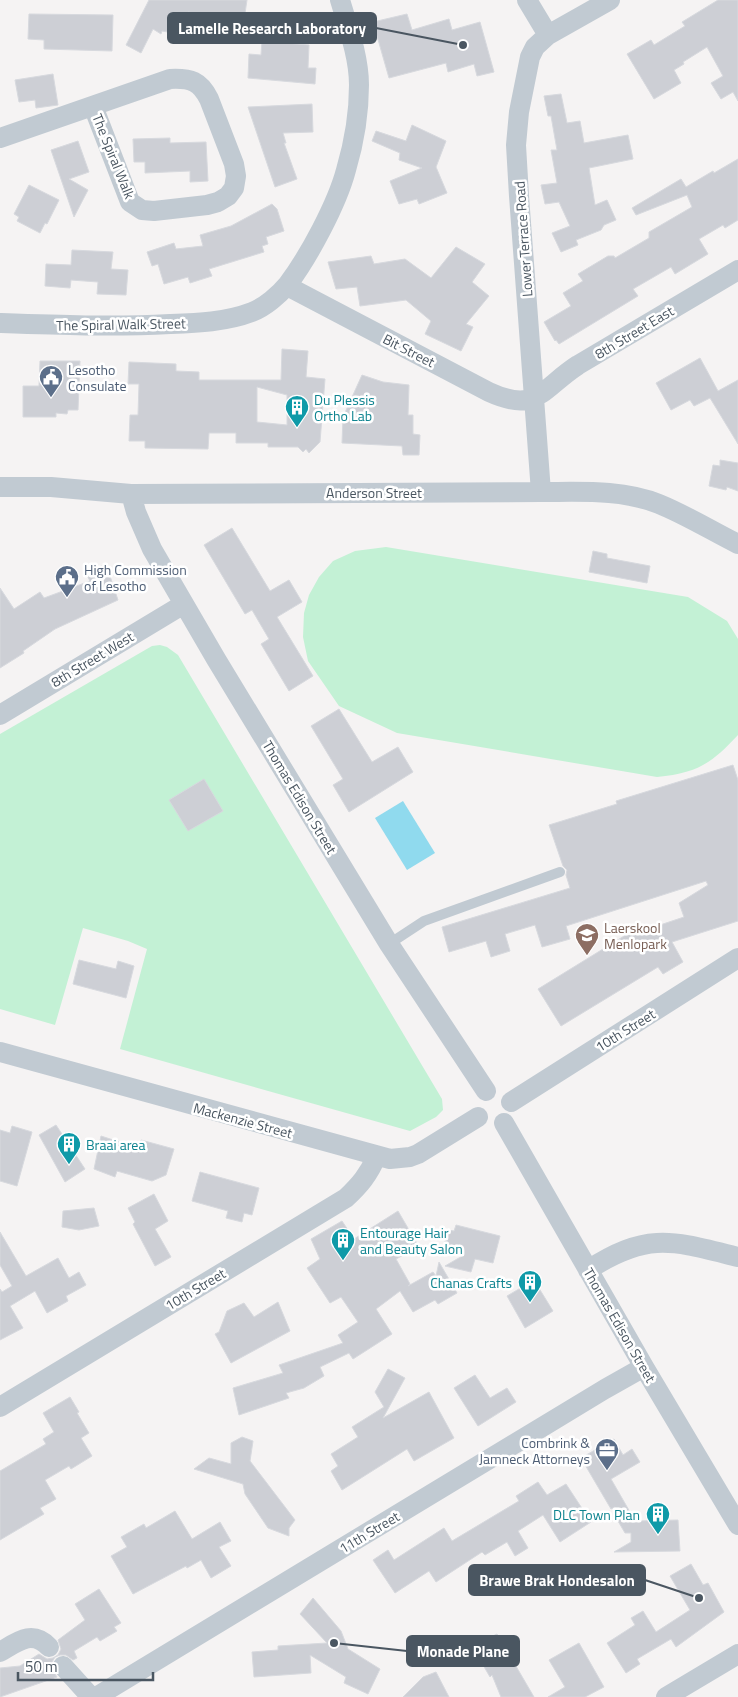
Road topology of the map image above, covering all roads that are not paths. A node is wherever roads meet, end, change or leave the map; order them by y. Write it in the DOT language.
graph roads {
  1 [pos="340,0"];
  2 [pos="527,0"];
  3 [pos="610,0"];
  4 [pos="548,35"];
  5 [pos="93,106"];
  6 [pos="0,138"];
  7 [pos="738,270"];
  8 [pos="287,286"];
  9 [pos="0,323"];
  10 [pos="534,399"];
  11 [pos="0,487"];
  12 [pos="541,492"];
  13 [pos="131,494"];
  14 [pos="738,544"];
  15 [pos="184,604"];
  16 [pos="0,715"];
  17 [pos="560,872"];
  18 [pos="389,944"];
  19 [pos="738,958"];
  20 [pos="2,1054"];
  21 [pos="486,1092"];
  22 [pos="511,1102"];
  23 [pos="478,1116"];
  24 [pos="504,1123"];
  25 [pos="376,1156"];
  26 [pos="738,1257"];
  27 [pos="588,1270"];
  28 [pos="644,1368"];
  29 [pos="0,1407"];
  30 [pos="738,1525"];
  31 [pos="49,1647"];
  32 [pos="0,1652"];
  33 [pos="738,1654"];
  34 [pos="63,1666"];
  35 [pos="91,1697"];
  36 [pos="96,1697"];
  37 [pos="666,1697"];
  1 -- 8 [label="street, The Spiral Walk Street"];
  2 -- 4 [label="street"];
  3 -- 4 [label="street, Lower Terrace Road"];
  4 -- 10 [label="street, Lower Terrace Road"];
  5 -- 5 [label="street, The Spiral Walk"];
  5 -- 6 [label="street, The Spiral Walk"];
  7 -- 10 [label="street, 8th Street East"];
  8 -- 9 [label="street, The Spiral Walk Street"];
  8 -- 10 [label="street, Bit Street"];
  10 -- 12 [label="street, Lower Terrace Road"];
  11 -- 13 [label="street, Anderson Street"];
  12 -- 13 [label="street, Anderson Street"];
  12 -- 14 [label="street, Anderson Street"];
  13 -- 15 [label="street, Thomas Edison Street"];
  15 -- 16 [label="street, 8th Street West"];
  15 -- 18 [label="street, Thomas Edison Street"];
  17 -- 18 [label="lane"];
  18 -- 21 [label="street, Thomas Edison Street"];
  19 -- 22 [label="street, 10th Street"];
  20 -- 25 [label="street, Mackenzie Street"];
  21 -- 22 [label="street"];
  21 -- 23 [label="street"];
  22 -- 24 [label="street"];
  23 -- 24 [label="street"];
  23 -- 25 [label="street, Mackenzie Street"];
  24 -- 27 [label="street, Thomas Edison Street"];
  25 -- 29 [label="street, 10th Street"];
  26 -- 27 [label="street"];
  27 -- 28 [label="street, Thomas Edison Street"];
  28 -- 30 [label="street, Thomas Edison Street"];
  28 -- 36 [label="street, 11th Street"];
  31 -- 32 [label="street"];
  33 -- 37 [label="street"];
  34 -- 35 [label="street"];
}
